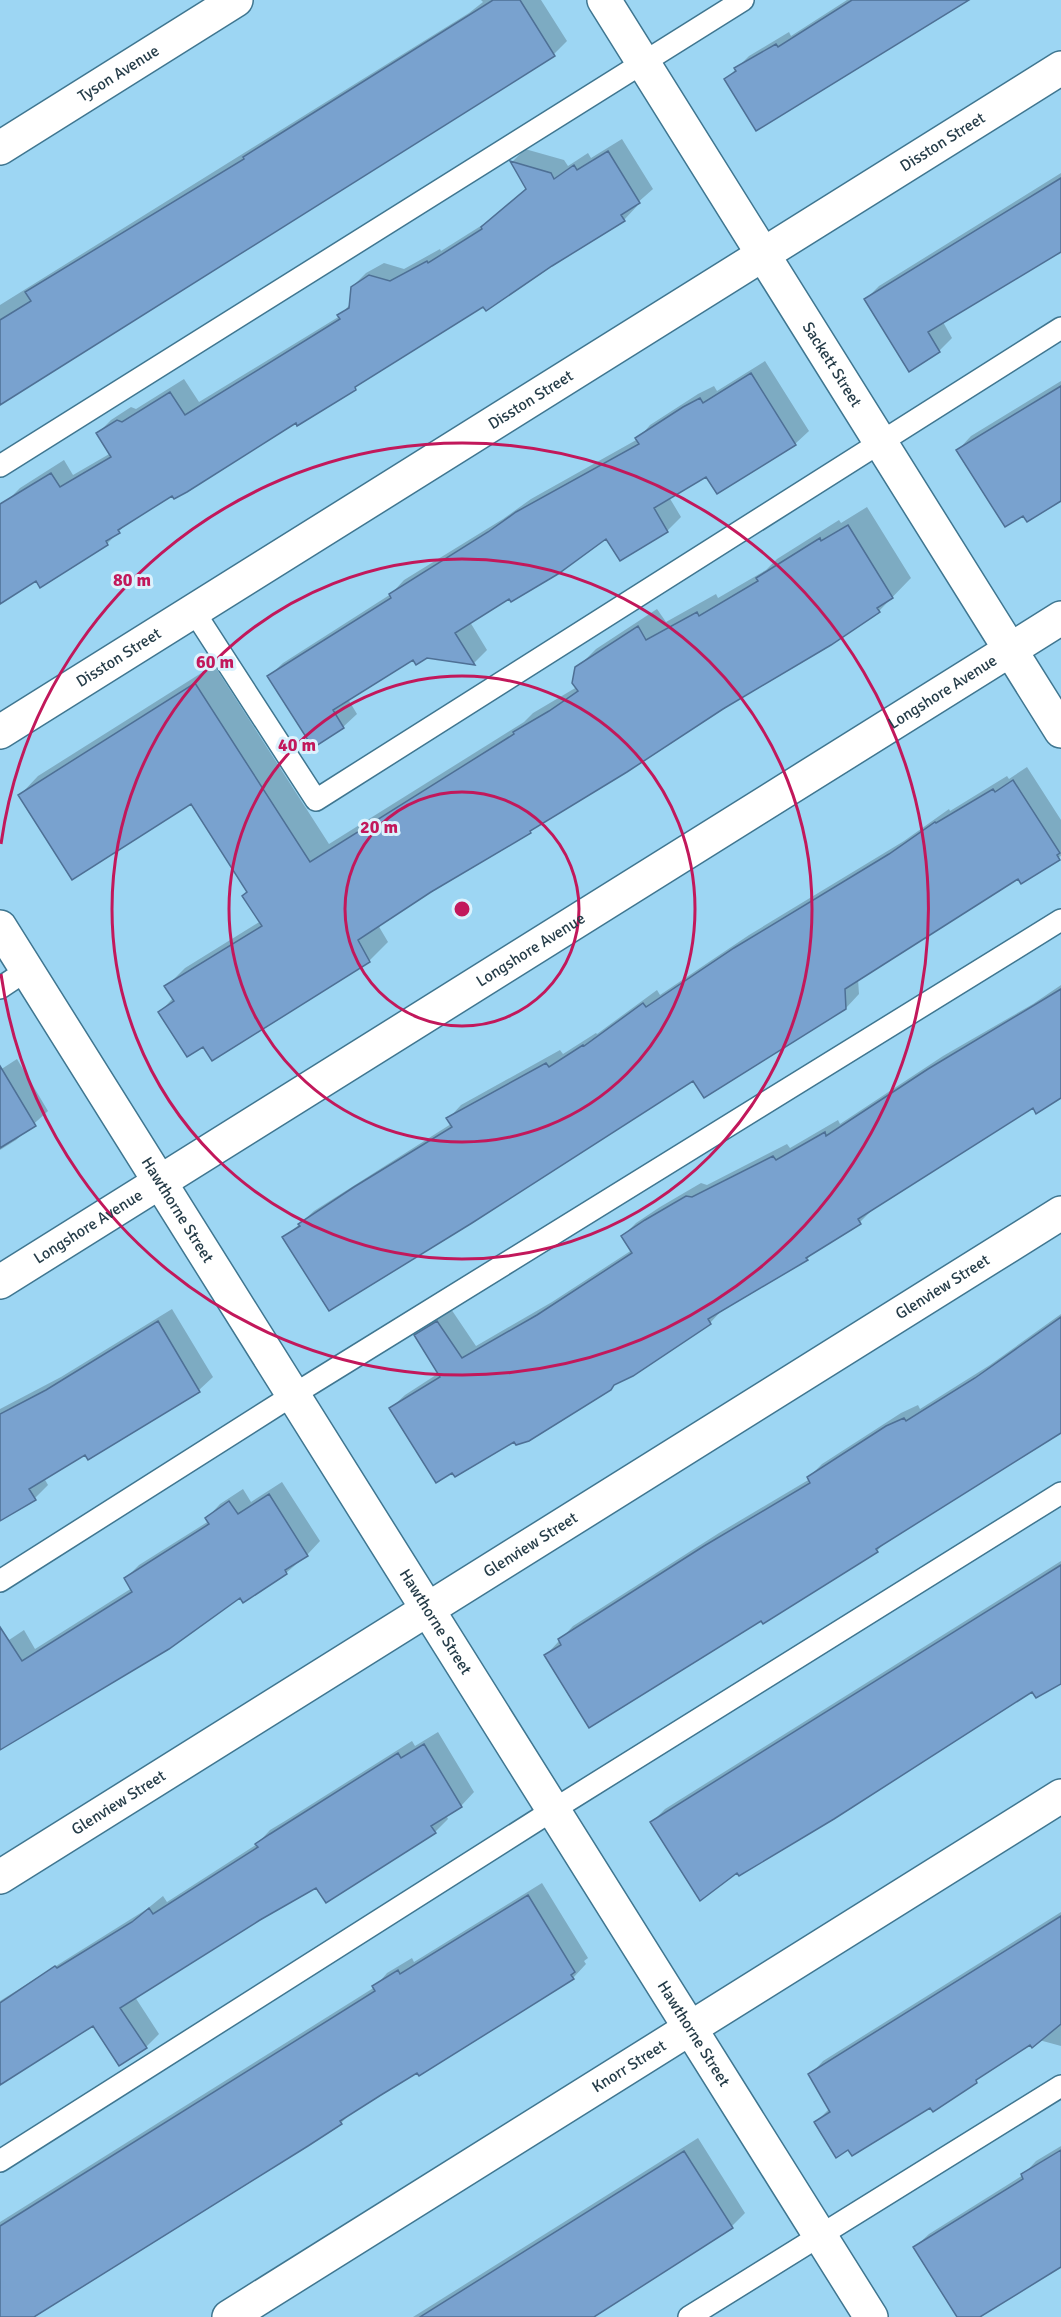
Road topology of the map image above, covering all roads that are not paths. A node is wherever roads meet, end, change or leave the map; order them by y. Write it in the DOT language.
graph roads {
  1 [pos="236,0"];
  2 [pos="604,0"];
  3 [pos="743,0"];
  4 [pos="643,63"];
  5 [pos="1061,68"];
  6 [pos="0,148"];
  7 [pos="762,254"];
  8 [pos="1061,328"];
  9 [pos="879,442"];
  10 [pos="0,466"];
  11 [pos="193,610"];
  12 [pos="1061,618"];
  13 [pos="1010,650"];
  14 [pos="1061,730"];
  15 [pos="0,732"];
  16 [pos="1061,920"];
  17 [pos="0,927"];
  18 [pos="27,970"];
  19 [pos="0,988"];
  20 [pos="159,1182"];
  21 [pos="1061,1213"];
  22 [pos="0,1282"];
  23 [pos="293,1395"];
  24 [pos="1061,1493"];
  25 [pos="0,1581"];
  26 [pos="428,1610"];
  27 [pos="1061,1796"];
  28 [pos="553,1810"];
  29 [pos="0,1877"];
  30 [pos="690,2028"];
  31 [pos="1061,2086"];
  32 [pos="0,2161"];
  33 [pos="819,2235"];
  34 [pos="229,2317"];
  35 [pos="689,2317"];
  36 [pos="871,2317"];
  1 -- 6 [label="street, Tyson Avenue"];
  2 -- 4 [label="street, Sackett Street"];
  3 -- 4 [label="lane"];
  4 -- 7 [label="street, Sackett Street"];
  4 -- 10 [label="lane"];
  5 -- 7 [label="street, Disston Street"];
  7 -- 9 [label="street, Sackett Street"];
  7 -- 11 [label="street, Disston Street"];
  8 -- 9 [label="lane"];
  9 -- 11 [label="lane"];
  9 -- 13 [label="street, Sackett Street"];
  11 -- 15 [label="street, Disston Street"];
  12 -- 13 [label="street, Longshore Avenue"];
  13 -- 14 [label="street, Sackett Street"];
  13 -- 20 [label="street, Longshore Avenue"];
  16 -- 23 [label="lane"];
  17 -- 18 [label="street, Hawthorne Street"];
  18 -- 19 [label="lane"];
  18 -- 20 [label="street, Hawthorne Street"];
  20 -- 22 [label="street, Longshore Avenue"];
  20 -- 23 [label="street, Hawthorne Street"];
  21 -- 26 [label="street, Glenview Street"];
  23 -- 25 [label="lane"];
  23 -- 26 [label="street, Hawthorne Street"];
  24 -- 28 [label="lane"];
  26 -- 28 [label="street, Hawthorne Street"];
  26 -- 29 [label="street, Glenview Street"];
  27 -- 30 [label="street, Knorr Street"];
  28 -- 30 [label="street, Hawthorne Street"];
  28 -- 32 [label="lane"];
  30 -- 33 [label="street, Hawthorne Street"];
  30 -- 34 [label="street, Knorr Street"];
  31 -- 33 [label="lane"];
  33 -- 35 [label="lane"];
  33 -- 36 [label="street, Hawthorne Street"];
}
